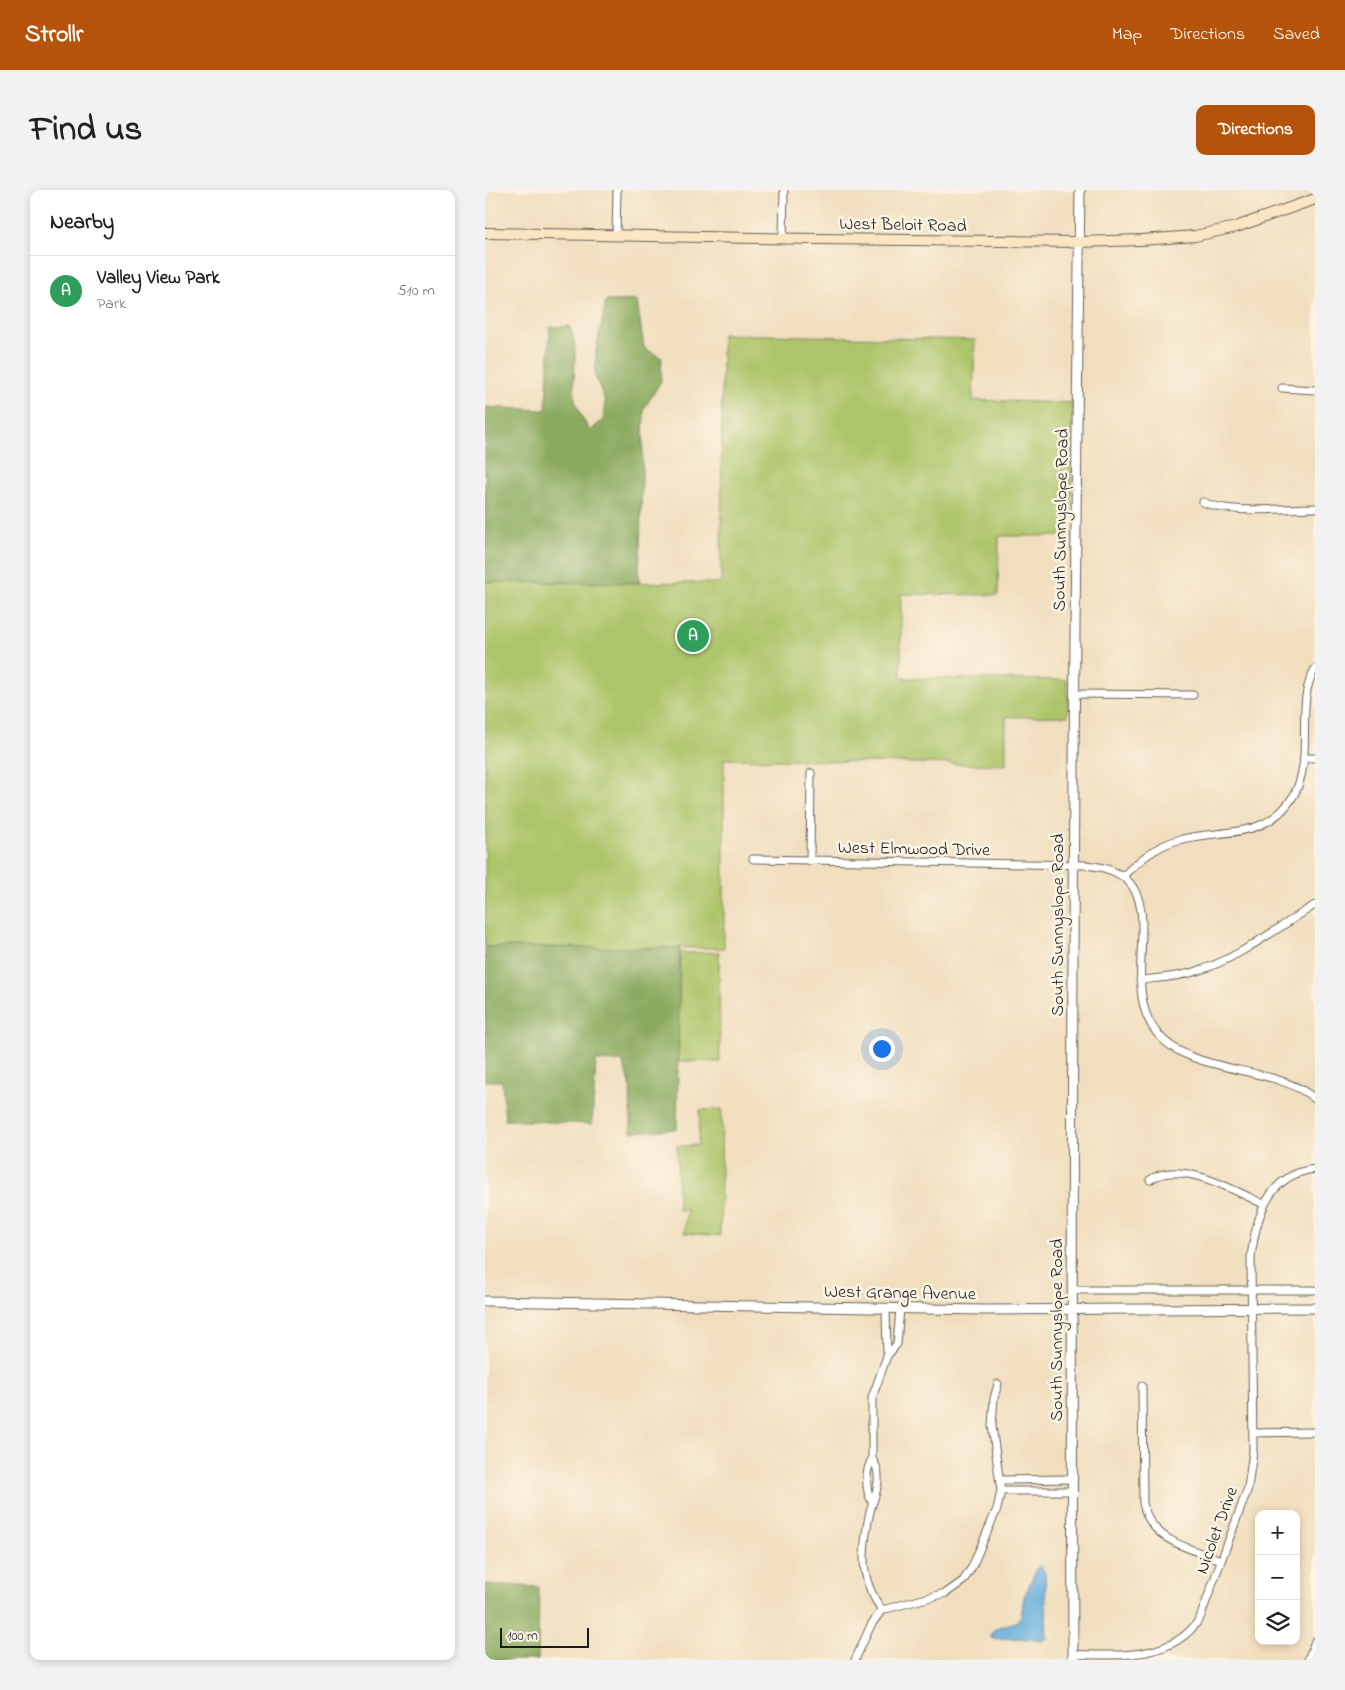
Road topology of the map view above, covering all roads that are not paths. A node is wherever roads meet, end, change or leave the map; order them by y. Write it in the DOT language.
graph roads {
  1 [pos="617,190"];
  2 [pos="784,190"];
  3 [pos="1080,190"];
  4 [pos="1315,199"];
  5 [pos="485,233"];
  6 [pos="616,236"];
  7 [pos="783,238"];
  8 [pos="1080,242"];
  9 [pos="1282,388"];
  10 [pos="1315,390"];
  11 [pos="1203,502"];
  12 [pos="1315,508"];
  13 [pos="1315,669"];
  14 [pos="1074,694"];
  15 [pos="1193,695"];
  16 [pos="1306,758"];
  17 [pos="1315,758"];
  18 [pos="811,773"];
  19 [pos="753,859"];
  20 [pos="810,861"];
  21 [pos="1074,865"];
  22 [pos="1124,876"];
  23 [pos="1315,905"];
  24 [pos="1140,980"];
  25 [pos="1315,1099"];
  26 [pos="1315,1169"];
  27 [pos="1150,1180"];
  28 [pos="1263,1204"];
  29 [pos="1072,1290"];
  30 [pos="1315,1290"];
  31 [pos="1251,1291"];
  32 [pos="485,1301"];
  33 [pos="1315,1308"];
  34 [pos="886,1309"];
  35 [pos="900,1309"];
  36 [pos="1072,1309"];
  37 [pos="1251,1309"];
  38 [pos="887,1356"];
  39 [pos="997,1384"];
  40 [pos="1142,1386"];
  41 [pos="1315,1432"];
  42 [pos="1253,1433"];
  43 [pos="872,1459"];
  44 [pos="1073,1479"];
  45 [pos="1001,1480"];
  46 [pos="1001,1491"];
  47 [pos="1073,1491"];
  48 [pos="873,1502"];
  49 [pos="1221,1560"];
  50 [pos="881,1610"];
  51 [pos="1315,1641"];
  52 [pos="1073,1657"];
  53 [pos="1141,1657"];
  54 [pos="855,1660"];
  55 [pos="1308,1660"];
  1 -- 6 [label="street"];
  2 -- 7 [label="street"];
  3 -- 8 [label="street, South Sunnyslope Road"];
  4 -- 8 [label="main road, West Beloit Road"];
  5 -- 6 [label="main road, West Beloit Road"];
  6 -- 7 [label="main road, West Beloit Road"];
  7 -- 8 [label="main road, West Beloit Road"];
  8 -- 14 [label="street, South Sunnyslope Road"];
  9 -- 10 [label="street"];
  11 -- 12 [label="street"];
  13 -- 16 [label="street"];
  14 -- 15 [label="street"];
  14 -- 21 [label="street, South Sunnyslope Road"];
  16 -- 17 [label="street"];
  16 -- 22 [label="street"];
  18 -- 20 [label="street"];
  19 -- 20 [label="street, West Elmwood Drive"];
  20 -- 21 [label="street, West Elmwood Drive"];
  21 -- 22 [label="street, West Elmwood Drive"];
  21 -- 29 [label="street, South Sunnyslope Road"];
  22 -- 24 [label="street"];
  23 -- 24 [label="street"];
  24 -- 25 [label="street"];
  26 -- 28 [label="street"];
  27 -- 28 [label="street"];
  28 -- 31 [label="street, Nicolet Drive"];
  29 -- 31 [label="street"];
  29 -- 36 [label="street, South Sunnyslope Road"];
  30 -- 31 [label="street"];
  31 -- 37 [label="street, Nicolet Drive"];
  32 -- 34 [label="street, West Grange Avenue"];
  33 -- 37 [label="street, West Grange Avenue"];
  34 -- 35 [label="street, West Grange Avenue"];
  34 -- 38 [label="street"];
  35 -- 36 [label="street, West Grange Avenue"];
  35 -- 38 [label="street"];
  36 -- 37 [label="street, West Grange Avenue"];
  36 -- 44 [label="street, South Sunnyslope Road"];
  37 -- 42 [label="street, Nicolet Drive"];
  38 -- 43 [label="street"];
  39 -- 45 [label="street"];
  40 -- 49 [label="street"];
  41 -- 42 [label="street"];
  42 -- 49 [label="street, Nicolet Drive"];
  43 -- 48 [label="street"];
  43 -- 48 [label="street"];
  44 -- 45 [label="street"];
  44 -- 47 [label="street, South Sunnyslope Road"];
  45 -- 46 [label="street"];
  46 -- 47 [label="street"];
  46 -- 50 [label="street"];
  47 -- 52 [label="street, South Sunnyslope Road"];
  48 -- 50 [label="street"];
  49 -- 53 [label="street, Nicolet Drive"];
  50 -- 54 [label="street"];
  51 -- 55 [label="street"];
  52 -- 53 [label="street, Nicolet Drive"];
}
